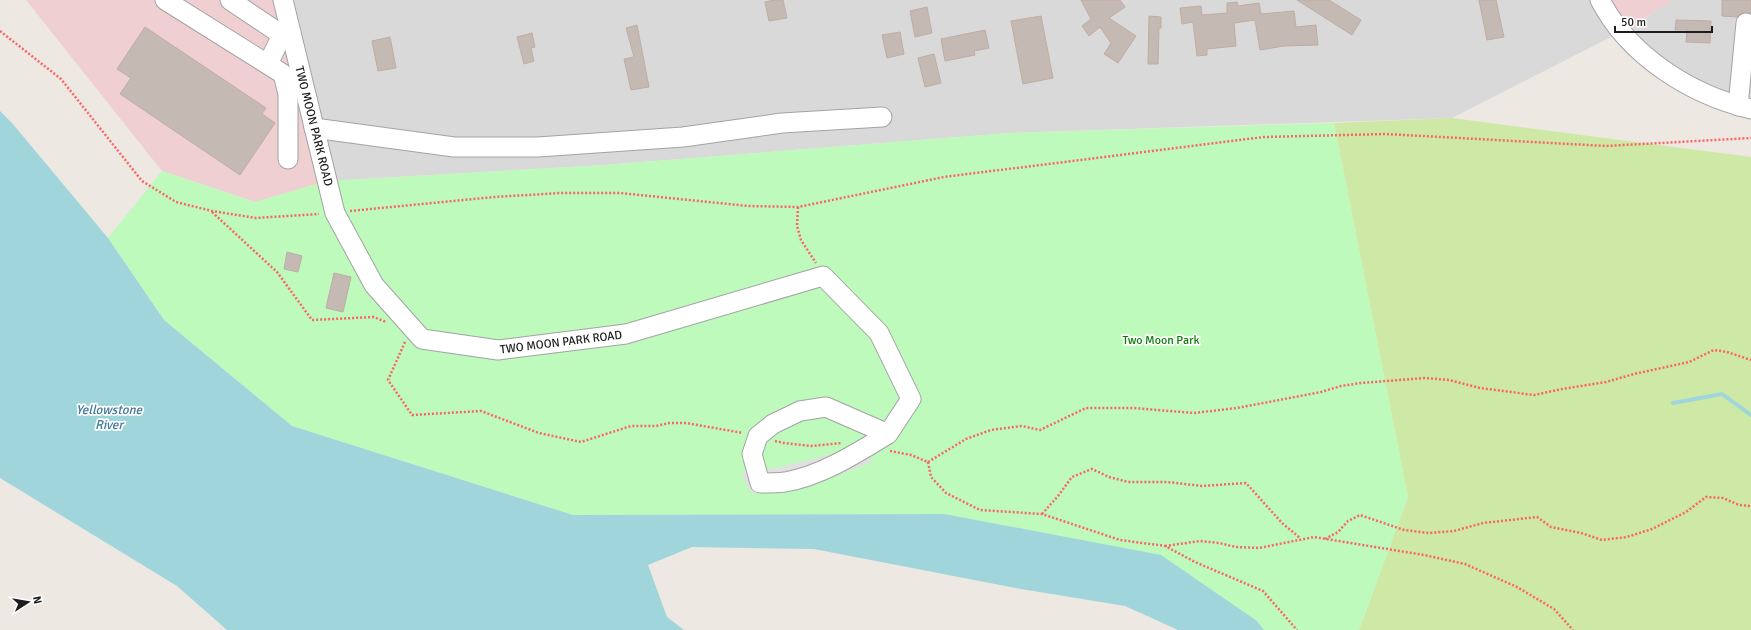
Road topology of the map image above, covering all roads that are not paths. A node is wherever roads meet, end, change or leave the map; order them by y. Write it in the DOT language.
graph roads {
  1 [pos="165,0"];
  2 [pos="230,0"];
  3 [pos="283,0"];
  4 [pos="1600,0"];
  5 [pos="1746,23"];
  6 [pos="286,34"];
  7 [pos="268,64"];
  8 [pos="1745,107"];
  9 [pos="882,117"];
  10 [pos="314,128"];
  11 [pos="288,159"];
  12 [pos="889,442"];
  1 -- 7 [label="street"];
  2 -- 6 [label="street"];
  3 -- 6 [label="street, TWO MOON PARK ROAD"];
  4 -- 8 [label="street"];
  5 -- 8 [label="street"];
  6 -- 7 [label="street"];
  6 -- 10 [label="street, TWO MOON PARK ROAD"];
  7 -- 11 [label="street"];
  9 -- 10 [label="street"];
  10 -- 12 [label="street, TWO MOON PARK ROAD"];
  12 -- 12 [label="street"];
}
